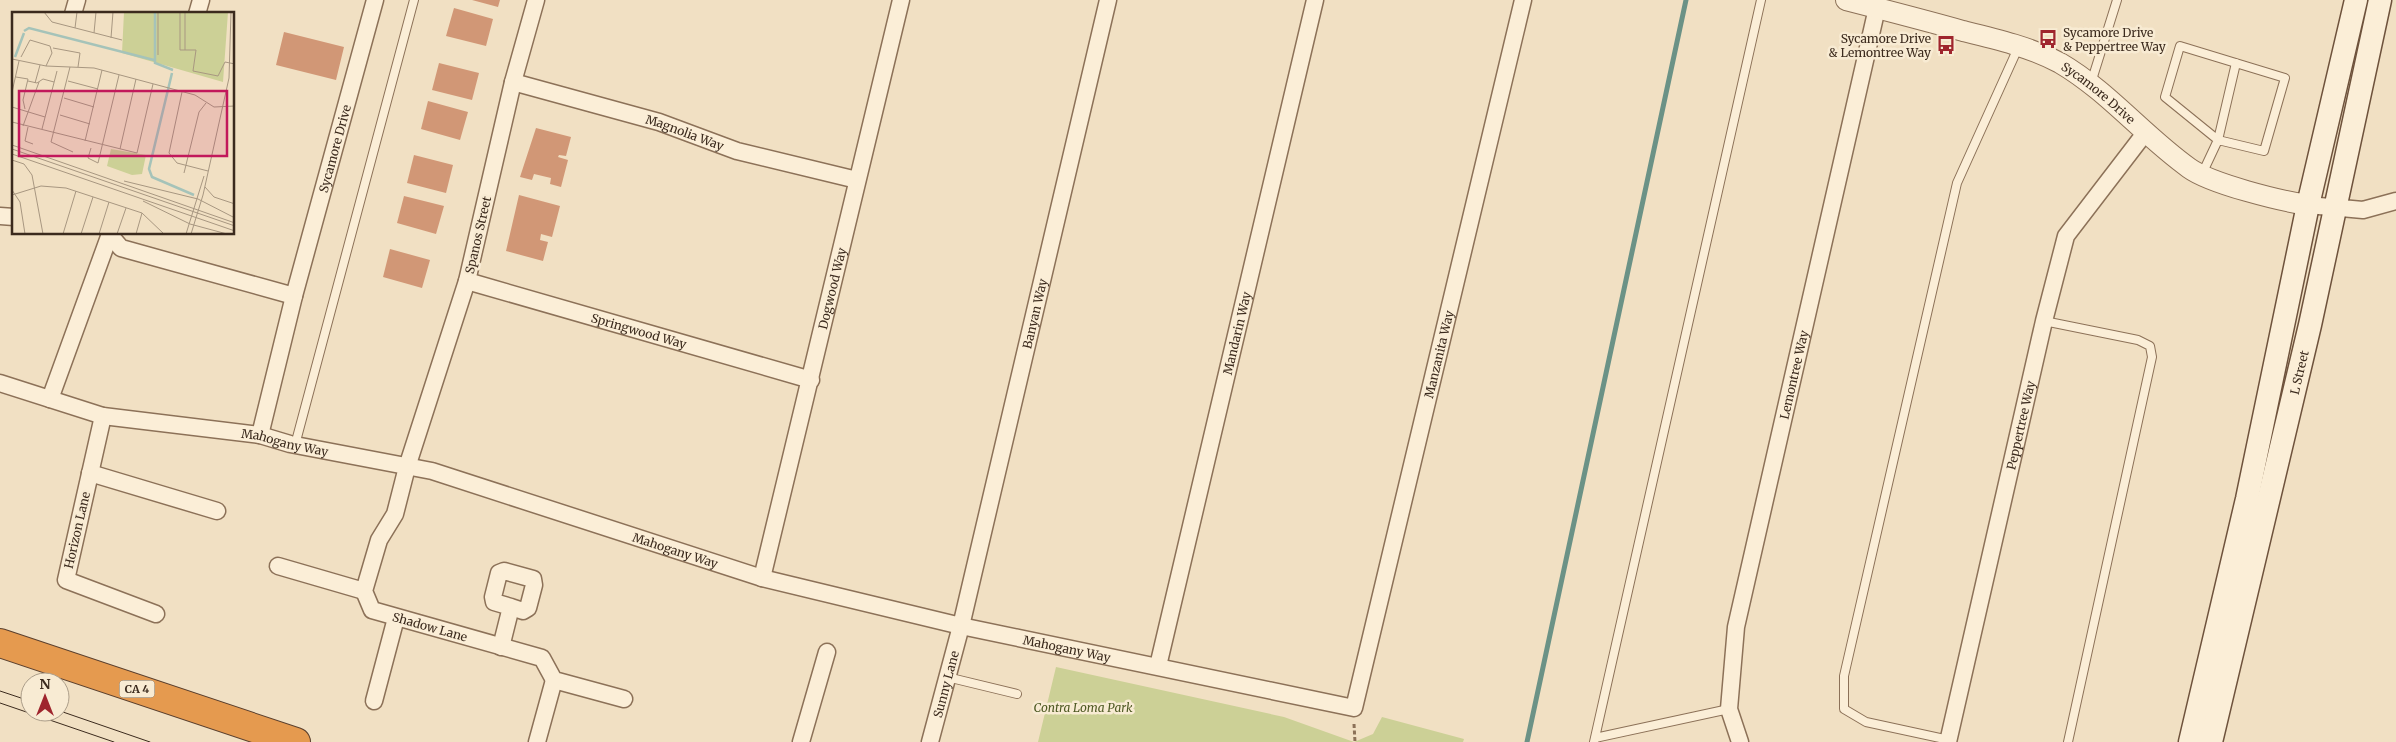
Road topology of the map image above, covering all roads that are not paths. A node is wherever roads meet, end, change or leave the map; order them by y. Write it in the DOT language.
graph roads {
  1 [pos="375,0"];
  2 [pos="414,0"];
  3 [pos="536,0"];
  4 [pos="901,0"];
  5 [pos="1108,0"];
  6 [pos="1315,0"];
  7 [pos="1524,0"];
  8 [pos="1761,0"];
  9 [pos="1846,0"];
  10 [pos="2117,0"];
  11 [pos="2356,0"];
  12 [pos="2380,0"];
  13 [pos="1877,8"];
  14 [pos="2019,46"];
  15 [pos="2236,63"];
  16 [pos="513,82"];
  17 [pos="2091,84"];
  18 [pos="2145,133"];
  19 [pos="2218,140"];
  20 [pos="2202,174"];
  21 [pos="857,180"];
  22 [pos="2396,201"];
  23 [pos="2308,205"];
  24 [pos="2334,208"];
  25 [pos="110,235"];
  26 [pos="111,235"];
  27 [pos="467,281"];
  28 [pos="294,296"];
  29 [pos="2044,321"];
  30 [pos="811,380"];
  31 [pos="0,383"];
  32 [pos="50,399"];
  33 [pos="103,416"];
  34 [pos="260,435"];
  35 [pos="295,445"];
  36 [pos="407,467"];
  37 [pos="90,473"];
  38 [pos="217,511"];
  39 [pos="278,566"];
  40 [pos="762,578"];
  41 [pos="364,591"];
  42 [pos="511,607"];
  43 [pos="156,614"];
  44 [pos="396,618"];
  45 [pos="961,626"];
  46 [pos="0,643"];
  47 [pos="501,647"];
  48 [pos="827,652"];
  49 [pos="1158,666"];
  50 [pos="948,677"];
  51 [pos="554,680"];
  52 [pos="1017,694"];
  53 [pos="624,700"];
  54 [pos="374,701"];
  55 [pos="1354,708"];
  56 [pos="1729,709"];
  57 [pos="1594,740"];
  58 [pos="1949,741"];
  59 [pos="296,742"];
  60 [pos="537,742"];
  61 [pos="801,742"];
  62 [pos="930,742"];
  63 [pos="1740,742"];
  64 [pos="2068,742"];
  65 [pos="2190,742"];
  66 [pos="2211,742"];
  1 -- 28 [label="street, Sycamore Drive"];
  2 -- 35 [label="lane"];
  3 -- 16 [label="street, Spanos Street"];
  4 -- 21 [label="street, Dogwood Way"];
  5 -- 45 [label="street, Banyan Way"];
  6 -- 49 [label="street, Mandarin Way"];
  7 -- 55 [label="street, Manzanita Way"];
  8 -- 57 [label="lane"];
  9 -- 13 [label="street, Sycamore Drive"];
  10 -- 17 [label="lane"];
  11 -- 23 [label="main road, L Street"];
  12 -- 24 [label="main road, L Street"];
  13 -- 14 [label="street, Sycamore Drive"];
  13 -- 56 [label="street, Lemontree Way"];
  14 -- 17 [label="street, Sycamore Drive"];
  14 -- 58 [label="lane"];
  15 -- 19 [label="lane"];
  15 -- 19 [label="lane"];
  15 -- 19 [label="lane"];
  16 -- 21 [label="street, Magnolia Way"];
  16 -- 27 [label="street, Spanos Street"];
  17 -- 18 [label="street, Sycamore Drive"];
  18 -- 20 [label="street, Sycamore Drive"];
  18 -- 29 [label="street, Peppertree Way"];
  19 -- 20 [label="lane"];
  20 -- 23 [label="street, Sycamore Drive"];
  21 -- 30 [label="street, Dogwood Way"];
  22 -- 24 [label="street"];
  23 -- 24 [label="street"];
  23 -- 65 [label="main road, L Street"];
  24 -- 66 [label="main road, L Street"];
  25 -- 32 [label="street"];
  26 -- 28 [label="street"];
  27 -- 30 [label="street, Springwood Way"];
  27 -- 36 [label="street, Spanos Street"];
  28 -- 34 [label="street, Sycamore Drive"];
  29 -- 58 [label="street, Peppertree Way"];
  29 -- 64 [label="lane"];
  30 -- 40 [label="street, Dogwood Way"];
  31 -- 32 [label="street, Mahogany Way"];
  32 -- 33 [label="street, Mahogany Way"];
  33 -- 34 [label="street, Mahogany Way"];
  33 -- 37 [label="street, Horizon Lane"];
  34 -- 35 [label="street, Mahogany Way"];
  35 -- 36 [label="street, Mahogany Way"];
  36 -- 40 [label="street, Mahogany Way"];
  36 -- 41 [label="street"];
  37 -- 38 [label="street, Horizon Lane"];
  37 -- 43 [label="street, Horizon Lane"];
  39 -- 41 [label="street"];
  40 -- 45 [label="street, Mahogany Way"];
  41 -- 44 [label="street, Shadow Lane"];
  42 -- 47 [label="street"];
  44 -- 47 [label="street, Shadow Lane"];
  44 -- 54 [label="street"];
  45 -- 49 [label="street, Mahogany Way"];
  45 -- 50 [label="street, Sunny Lane"];
  46 -- 59 [label="highway, CA 4"];
  47 -- 51 [label="street, Shadow Lane"];
  48 -- 61 [label="street"];
  49 -- 55 [label="street, Mahogany Way"];
  50 -- 52 [label="lane"];
  50 -- 62 [label="street, Sunny Lane"];
  51 -- 53 [label="street"];
  51 -- 60 [label="street"];
  56 -- 57 [label="lane"];
  56 -- 63 [label="street, Lemontree Way"];
}
